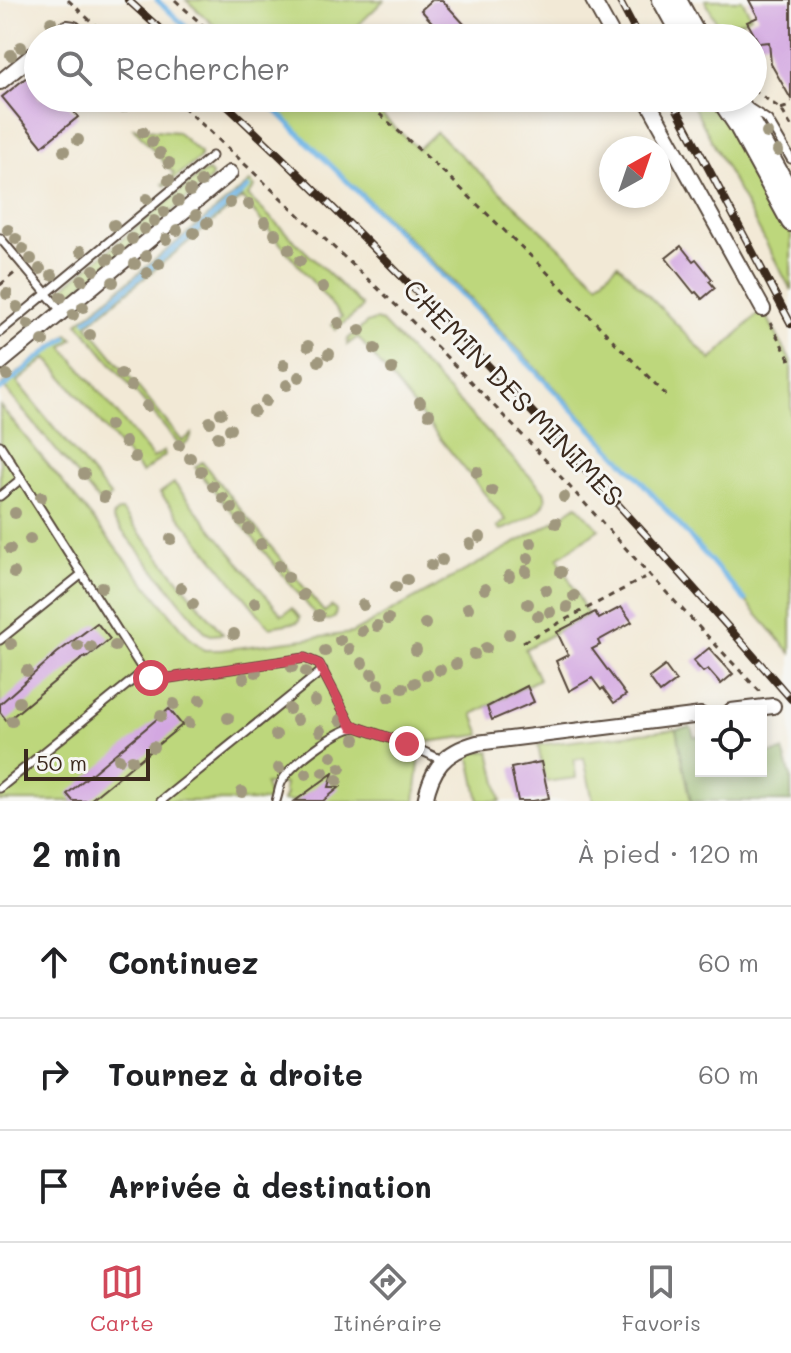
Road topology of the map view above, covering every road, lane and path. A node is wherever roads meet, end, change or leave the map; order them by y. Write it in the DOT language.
graph roads {
  1 [pos="68,0"];
  2 [pos="175,0"];
  3 [pos="593,0"];
  4 [pos="662,0"];
  5 [pos="677,0"];
  6 [pos="94,24"];
  7 [pos="202,24"];
  8 [pos="606,24"];
  9 [pos="680,24"];
  10 [pos="684,24"];
  11 [pos="24,62"];
  12 [pos="0,82"];
  13 [pos="767,104"];
  14 [pos="791,105"];
  15 [pos="781,109"];
  16 [pos="189,112"];
  17 [pos="377,112"];
  18 [pos="654,112"];
  19 [pos="729,112"];
  20 [pos="751,112"];
  21 [pos="757,112"];
  22 [pos="791,126"];
  23 [pos="212,156"];
  24 [pos="791,159"];
  25 [pos="230,173"];
  26 [pos="791,195"];
  27 [pos="791,222"];
  28 [pos="0,238"];
  29 [pos="23,266"];
  30 [pos="0,285"];
  31 [pos="46,293"];
  32 [pos="763,309"];
  33 [pos="62,312"];
  34 [pos="0,332"];
  35 [pos="791,362"];
  36 [pos="0,363"];
  37 [pos="666,395"];
  38 [pos="0,445"];
  39 [pos="21,479"];
  40 [pos="0,496"];
  41 [pos="82,574"];
  42 [pos="650,575"];
  43 [pos="0,640"];
  44 [pos="523,642"];
  45 [pos="323,670"];
  46 [pos="144,671"];
  47 [pos="773,706"];
  48 [pos="767,707"];
  49 [pos="695,716"];
  50 [pos="352,727"];
  51 [pos="444,761"];
  52 [pos="0,788"];
  53 [pos="161,801"];
  54 [pos="276,801"];
  55 [pos="425,801"];
  1 -- 6 [label="path"];
  2 -- 7 [label="path"];
  3 -- 8 [label="street"];
  4 -- 9 [label="street"];
  5 -- 10 [label="street"];
  11 -- 12 [label="street"];
  13 -- 15 [label="path"];
  14 -- 15 [label="path"];
  15 -- 22 [label="path"];
  16 -- 42 [label="path, CHEMIN DES MINIMES"];
  17 -- 37 [label="path"];
  18 -- 32 [label="street"];
  19 -- 27 [label="street"];
  20 -- 26 [label="street"];
  21 -- 24 [label="lane"];
  23 -- 31 [label="lane"];
  25 -- 33 [label="street"];
  28 -- 29 [label="lane"];
  29 -- 30 [label="path"];
  29 -- 31 [label="lane"];
  31 -- 33 [label="lane"];
  31 -- 34 [label="lane"];
  32 -- 35 [label="path"];
  33 -- 36 [label="street"];
  38 -- 39 [label="lane"];
  39 -- 40 [label="lane"];
  39 -- 41 [label="lane"];
  41 -- 43 [label="lane"];
  41 -- 46 [label="lane"];
  42 -- 44 [label="path"];
  42 -- 47 [label="path, CHEMIN DES MINIMES"];
  45 -- 46 [label="lane"];
  45 -- 50 [label="lane"];
  45 -- 53 [label="lane"];
  46 -- 52 [label="lane"];
  47 -- 48 [label="street"];
  49 -- 51 [label="street"];
  50 -- 51 [label="lane"];
  50 -- 54 [label="lane"];
  51 -- 55 [label="street"];
}
